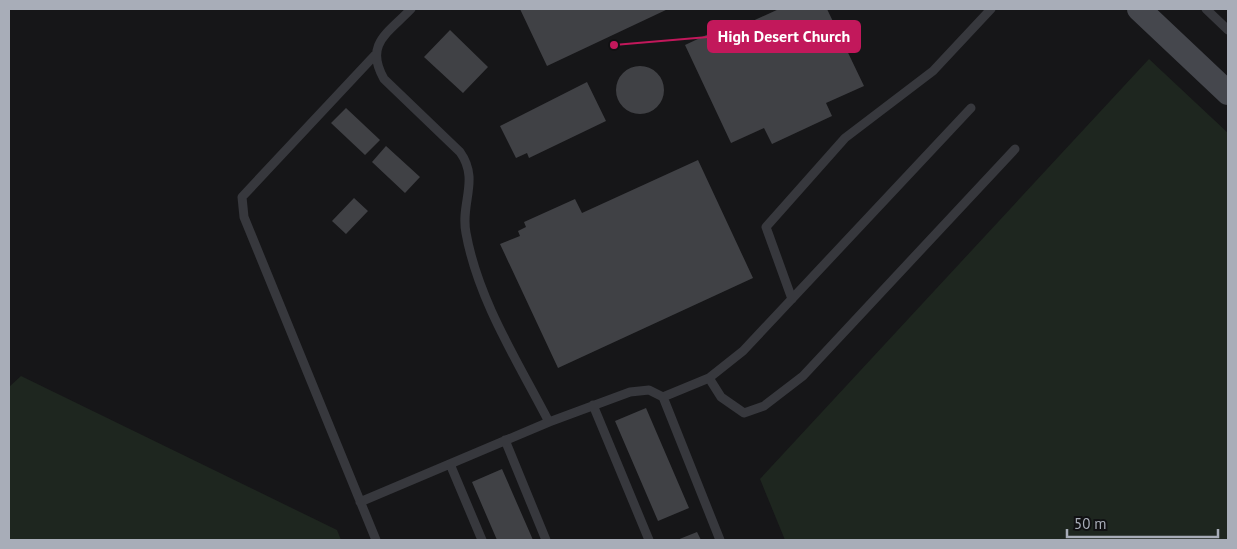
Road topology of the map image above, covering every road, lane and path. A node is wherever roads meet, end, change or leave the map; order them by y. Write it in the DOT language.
graph roads {
  1 [pos="411,9"];
  2 [pos="991,9"];
  3 [pos="1139,9"];
  4 [pos="1206,9"];
  5 [pos="1228,30"];
  6 [pos="375,55"];
  7 [pos="1228,93"];
  8 [pos="972,108"];
  9 [pos="1015,149"];
  10 [pos="792,299"];
  11 [pos="709,378"];
  12 [pos="663,397"];
  13 [pos="593,405"];
  14 [pos="548,422"];
  15 [pos="505,440"];
  16 [pos="450,464"];
  17 [pos="360,502"];
  18 [pos="376,540"];
  19 [pos="482,540"];
  20 [pos="546,540"];
  21 [pos="649,540"];
  22 [pos="720,540"];
  1 -- 6 [label="lane"];
  2 -- 10 [label="lane"];
  3 -- 7 [label="main road"];
  4 -- 5 [label="lane"];
  6 -- 14 [label="lane"];
  6 -- 17 [label="lane"];
  8 -- 10 [label="lane"];
  9 -- 11 [label="lane"];
  10 -- 11 [label="lane"];
  11 -- 12 [label="lane"];
  12 -- 13 [label="lane"];
  12 -- 22 [label="lane"];
  13 -- 14 [label="lane"];
  13 -- 21 [label="lane"];
  14 -- 15 [label="lane"];
  15 -- 16 [label="lane"];
  15 -- 20 [label="lane"];
  16 -- 17 [label="lane"];
  16 -- 19 [label="lane"];
  17 -- 18 [label="lane"];
}
